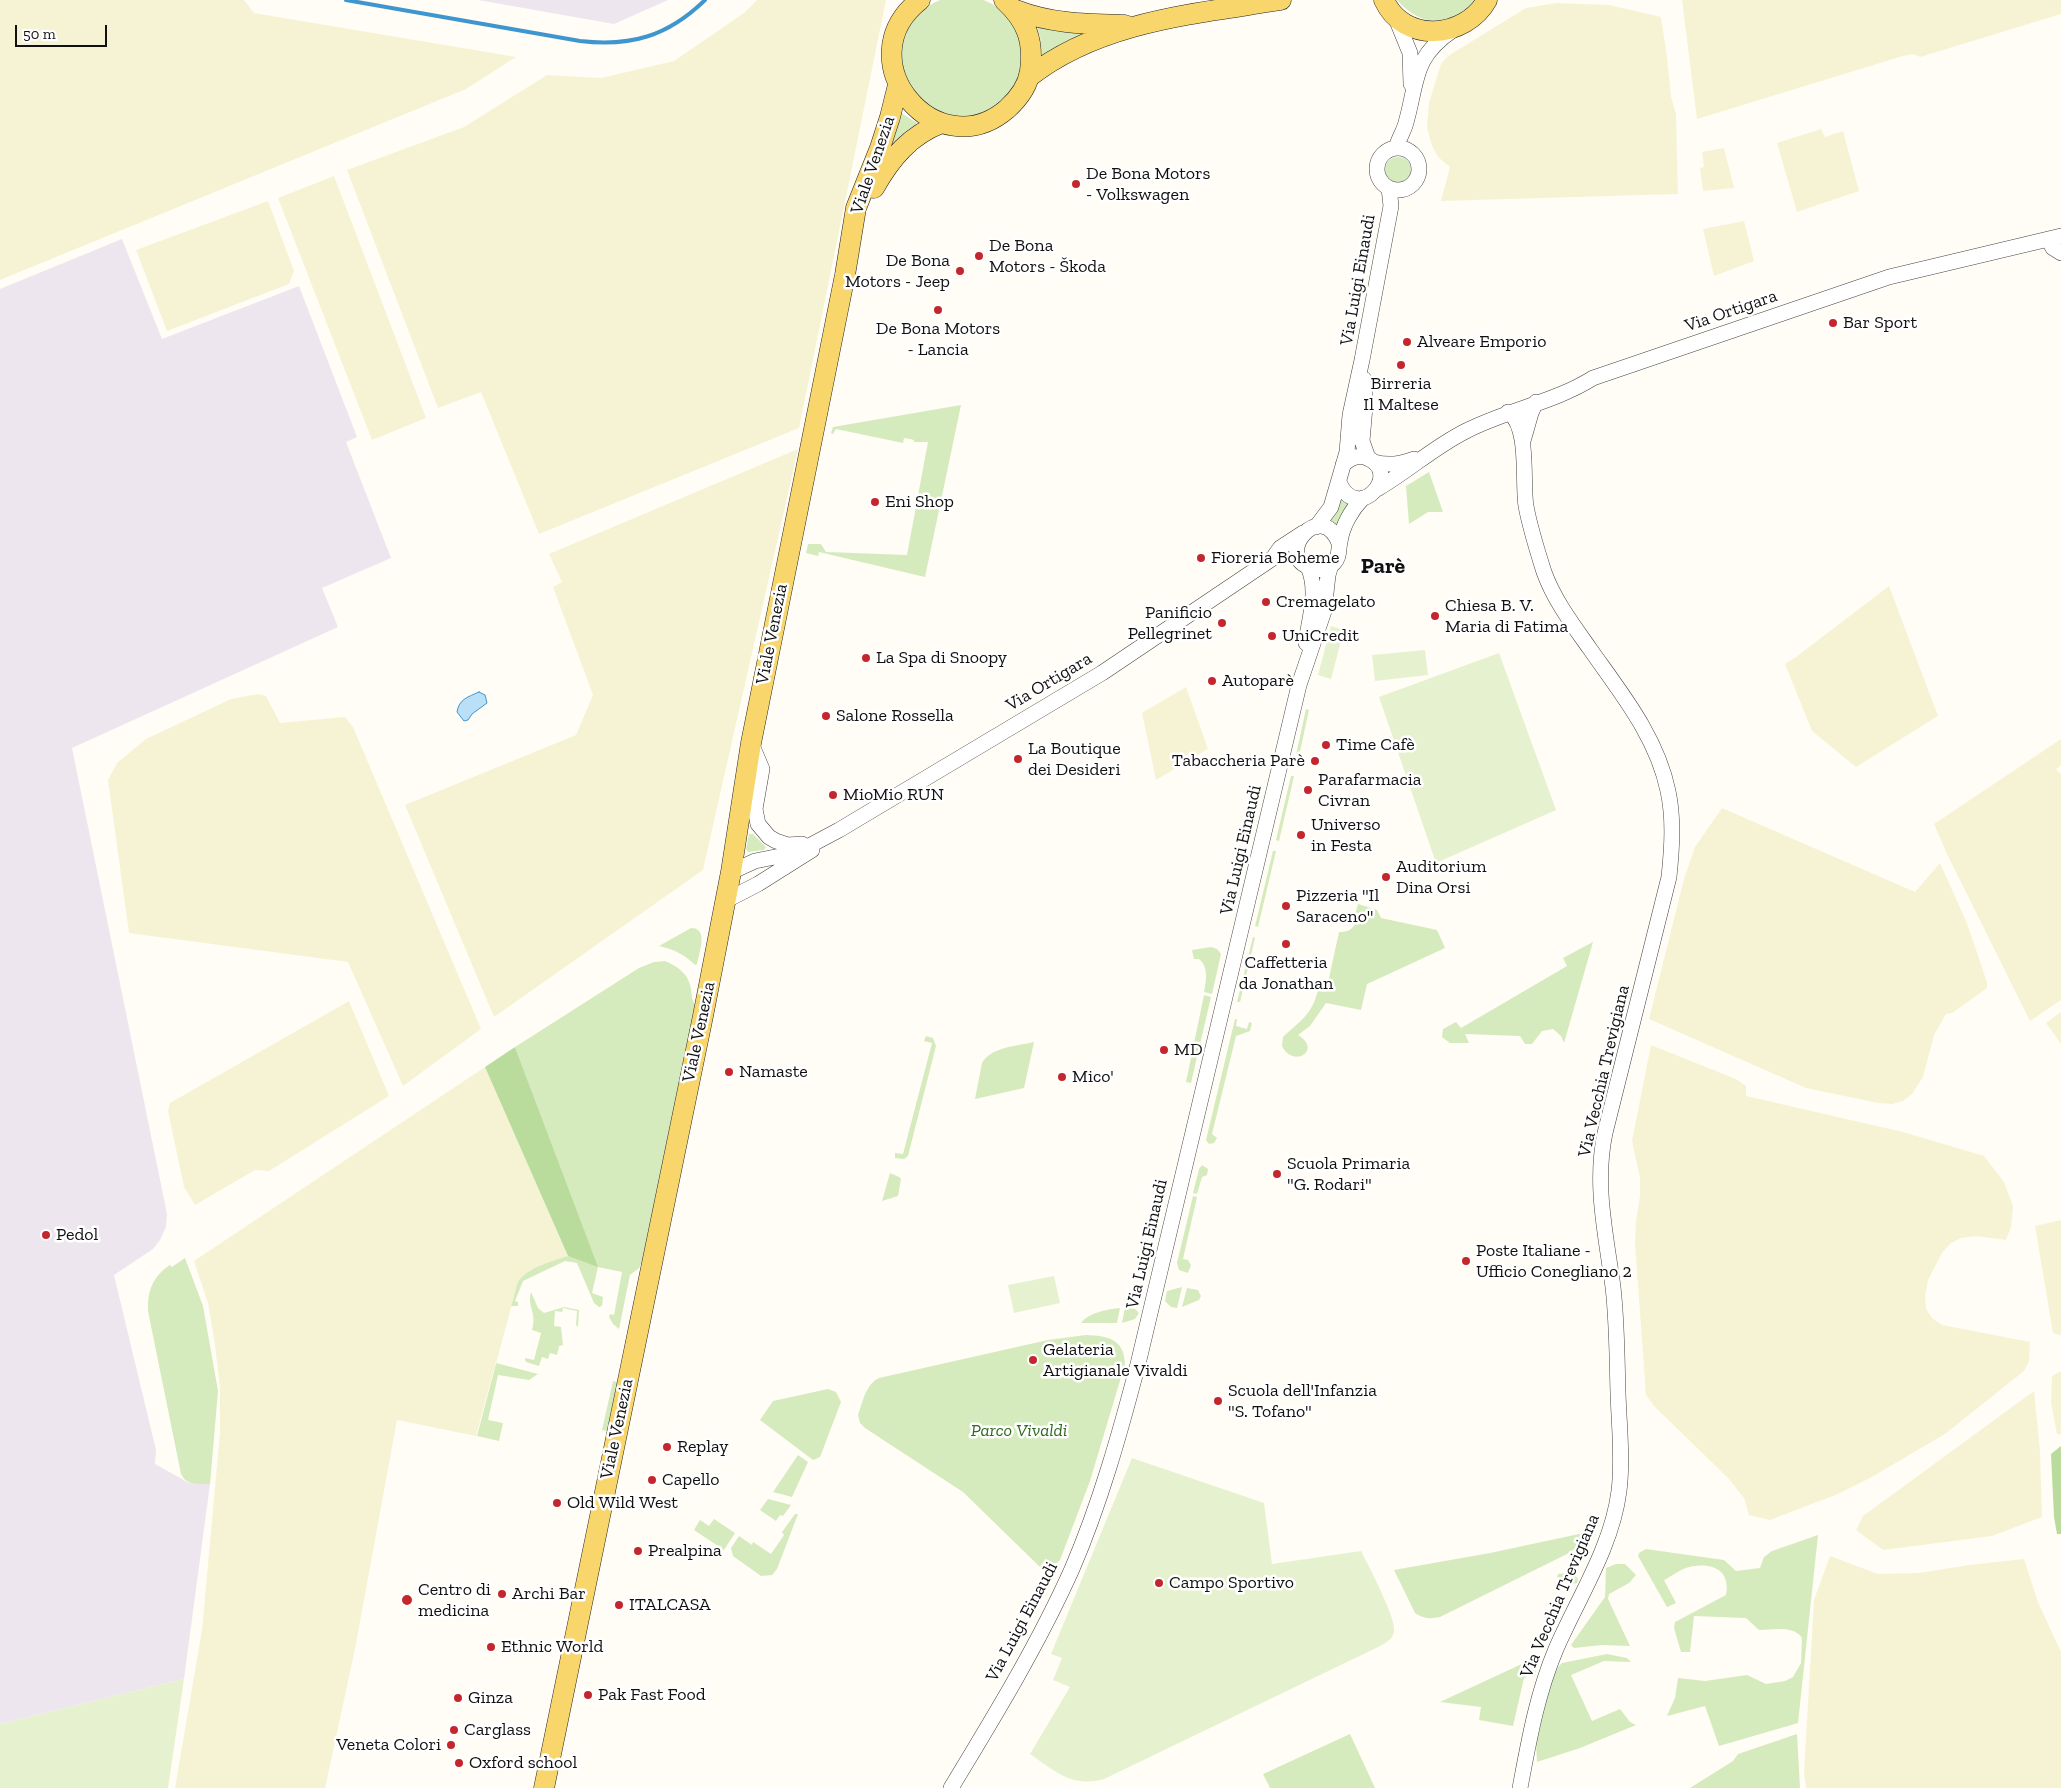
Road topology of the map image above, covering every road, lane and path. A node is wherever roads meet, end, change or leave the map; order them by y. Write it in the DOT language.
graph roads {
  1 [pos="1281,0"];
  2 [pos="914,2"];
  3 [pos="1489,3"];
  4 [pos="1010,5"];
  5 [pos="1386,6"];
  6 [pos="1135,25"];
  7 [pos="1455,29"];
  8 [pos="1029,76"];
  9 [pos="898,85"];
  10 [pos="1412,91"];
  11 [pos="942,123"];
  12 [pos="1403,149"];
  13 [pos="1396,188"];
  14 [pos="2054,237"];
  15 [pos="2061,253"];
  16 [pos="846,275"];
  17 [pos="1362,360"];
  18 [pos="1536,402"];
  19 [pos="1508,412"];
  20 [pos="1522,445"];
  21 [pos="1425,455"];
  22 [pos="1371,460"];
  23 [pos="1343,465"];
  24 [pos="1340,482"];
  25 [pos="1377,489"];
  26 [pos="1363,498"];
  27 [pos="1310,530"];
  28 [pos="1339,543"];
  29 [pos="1273,558"];
  30 [pos="1304,564"];
  31 [pos="1331,565"];
  32 [pos="1300,679"];
  33 [pos="751,743"];
  34 [pos="839,830"];
  35 [pos="730,872"];
  36 [pos="725,901"];
  37 [pos="544,1788"];
  38 [pos="951,1788"];
  39 [pos="1520,1788"];
  1 -- 6 [label="main road"];
  2 -- 9 [label="main road, Viale Venezia"];
  3 -- 7 [label="main road"];
  4 -- 6 [label="main road"];
  4 -- 8 [label="main road, Viale Venezia"];
  5 -- 7 [label="main road"];
  5 -- 10 [label="street, Via Luigi Einaudi"];
  6 -- 8 [label="main road"];
  7 -- 10 [label="street, Via Luigi Einaudi"];
  8 -- 11 [label="main road, Viale Venezia"];
  9 -- 11 [label="main road, Viale Venezia"];
  9 -- 16 [label="main road, Viale Venezia"];
  10 -- 12 [label="street, Via Luigi Einaudi"];
  11 -- 16 [label="main road, Viale Venezia"];
  12 -- 13 [label="street, Via Luigi Einaudi"];
  12 -- 13 [label="street"];
  13 -- 17 [label="street, Via Luigi Einaudi"];
  14 -- 15 [label="street"];
  14 -- 18 [label="street, Via Ortigara"];
  16 -- 33 [label="main road, Viale Venezia"];
  17 -- 22 [label="street, Via Luigi Einaudi"];
  17 -- 23 [label="street, Via Luigi Einaudi"];
  18 -- 19 [label="street, Via Ortigara"];
  18 -- 20 [label="street, Via Vecchia Trevigiana"];
  19 -- 20 [label="street, Via Vecchia Trevigiana"];
  19 -- 21 [label="street, Via Ortigara"];
  20 -- 39 [label="street, Via Vecchia Trevigiana"];
  21 -- 22 [label="street, Via Ortigara"];
  21 -- 25 [label="street, Via Ortigara"];
  22 -- 23 [label="street"];
  22 -- 25 [label="street, Via Luigi Einaudi"];
  23 -- 24 [label="street, Via Luigi Einaudi"];
  24 -- 26 [label="street"];
  24 -- 27 [label="street, Via Luigi Einaudi"];
  25 -- 26 [label="street, Via Luigi Einaudi"];
  26 -- 28 [label="street, Via Luigi Einaudi"];
  27 -- 28 [label="street"];
  27 -- 29 [label="street, Via Ortigara"];
  27 -- 30 [label="street, Via Luigi Einaudi"];
  28 -- 31 [label="street, Via Luigi Einaudi"];
  29 -- 30 [label="street"];
  29 -- 34 [label="street, Via Ortigara"];
  30 -- 31 [label="street"];
  30 -- 32 [label="street, Via Luigi Einaudi"];
  31 -- 32 [label="street, Via Luigi Einaudi"];
  32 -- 38 [label="street, Via Luigi Einaudi"];
  33 -- 34 [label="street"];
  33 -- 35 [label="main road, Viale Venezia"];
  34 -- 35 [label="street"];
  34 -- 36 [label="street"];
  35 -- 36 [label="main road, Viale Venezia"];
  36 -- 37 [label="main road, Viale Venezia"];
}
